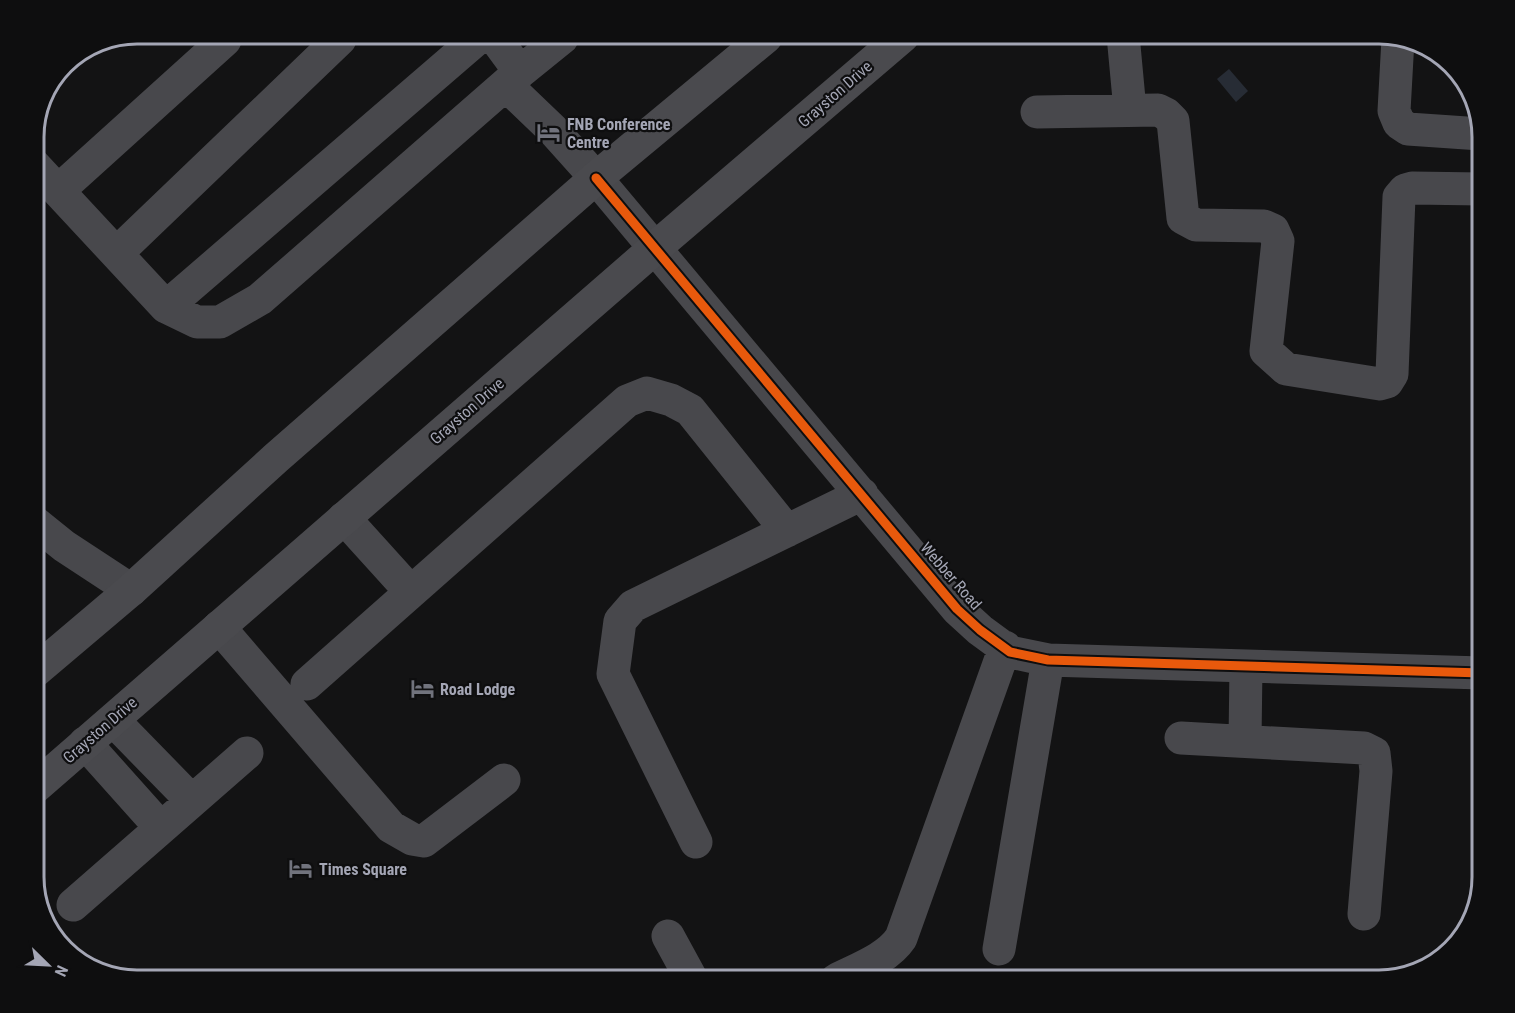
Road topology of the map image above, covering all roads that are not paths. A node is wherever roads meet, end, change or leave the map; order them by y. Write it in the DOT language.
graph roads {
  1 [pos="221,44"];
  2 [pos="335,44"];
  3 [pos="471,44"];
  4 [pos="498,44"];
  5 [pos="555,44"];
  6 [pos="758,44"];
  7 [pos="894,44"];
  8 [pos="1124,44"];
  9 [pos="1398,45"];
  10 [pos="513,79"];
  11 [pos="1130,110"];
  12 [pos="1037,112"];
  13 [pos="1472,133"];
  14 [pos="44,175"];
  15 [pos="596,178"];
  16 [pos="1472,189"];
  17 [pos="59,190"];
  18 [pos="655,248"];
  19 [pos="117,253"];
  20 [pos="166,307"];
  21 [pos="862,494"];
  22 [pos="344,518"];
  23 [pos="44,530"];
  24 [pos="787,531"];
  25 [pos="130,590"];
  26 [pos="411,592"];
  27 [pos="219,627"];
  28 [pos="1005,647"];
  29 [pos="1047,660"];
  30 [pos="44,664"];
  31 [pos="1246,666"];
  32 [pos="1472,673"];
  33 [pos="307,684"];
  34 [pos="113,720"];
  35 [pos="1181,738"];
  36 [pos="1245,741"];
  37 [pos="85,743"];
  38 [pos="247,753"];
  39 [pos="44,779"];
  40 [pos="504,780"];
  41 [pos="192,801"];
  42 [pos="161,828"];
  43 [pos="696,842"];
  44 [pos="73,905"];
  45 [pos="1364,914"];
  46 [pos="668,936"];
  47 [pos="999,949"];
  48 [pos="687,970"];
  49 [pos="855,970"];
  1 -- 17 [label="street"];
  2 -- 19 [label="street"];
  3 -- 20 [label="street"];
  4 -- 10 [label="street, Webber Road"];
  5 -- 10 [label="street"];
  6 -- 15 [label="main road"];
  7 -- 18 [label="main road, Grayston Drive"];
  8 -- 11 [label="street"];
  9 -- 13 [label="street"];
  10 -- 15 [label="street, Webber Road"];
  10 -- 20 [label="street"];
  11 -- 12 [label="street"];
  11 -- 16 [label="street"];
  14 -- 17 [label="street"];
  15 -- 18 [label="street, Webber Road"];
  15 -- 25 [label="main road"];
  17 -- 19 [label="street"];
  18 -- 21 [label="street, Webber Road"];
  18 -- 22 [label="main road, Grayston Drive"];
  19 -- 20 [label="street"];
  21 -- 24 [label="street"];
  21 -- 28 [label="street, Webber Road"];
  22 -- 26 [label="street"];
  22 -- 27 [label="main road, Grayston Drive"];
  23 -- 25 [label="street"];
  24 -- 26 [label="street"];
  24 -- 43 [label="street"];
  25 -- 30 [label="main road"];
  26 -- 33 [label="street"];
  27 -- 34 [label="main road, Grayston Drive"];
  27 -- 40 [label="street"];
  28 -- 29 [label="street, Webber Road"];
  28 -- 49 [label="street"];
  29 -- 31 [label="street, Webber Road"];
  29 -- 47 [label="street"];
  31 -- 32 [label="street, Webber Road"];
  31 -- 36 [label="street"];
  34 -- 37 [label="main road, Grayston Drive"];
  34 -- 41 [label="street"];
  35 -- 36 [label="street"];
  36 -- 45 [label="street"];
  37 -- 39 [label="main road, Grayston Drive"];
  37 -- 42 [label="street"];
  38 -- 41 [label="street"];
  41 -- 42 [label="street"];
  42 -- 44 [label="street"];
  46 -- 48 [label="street"];
}
